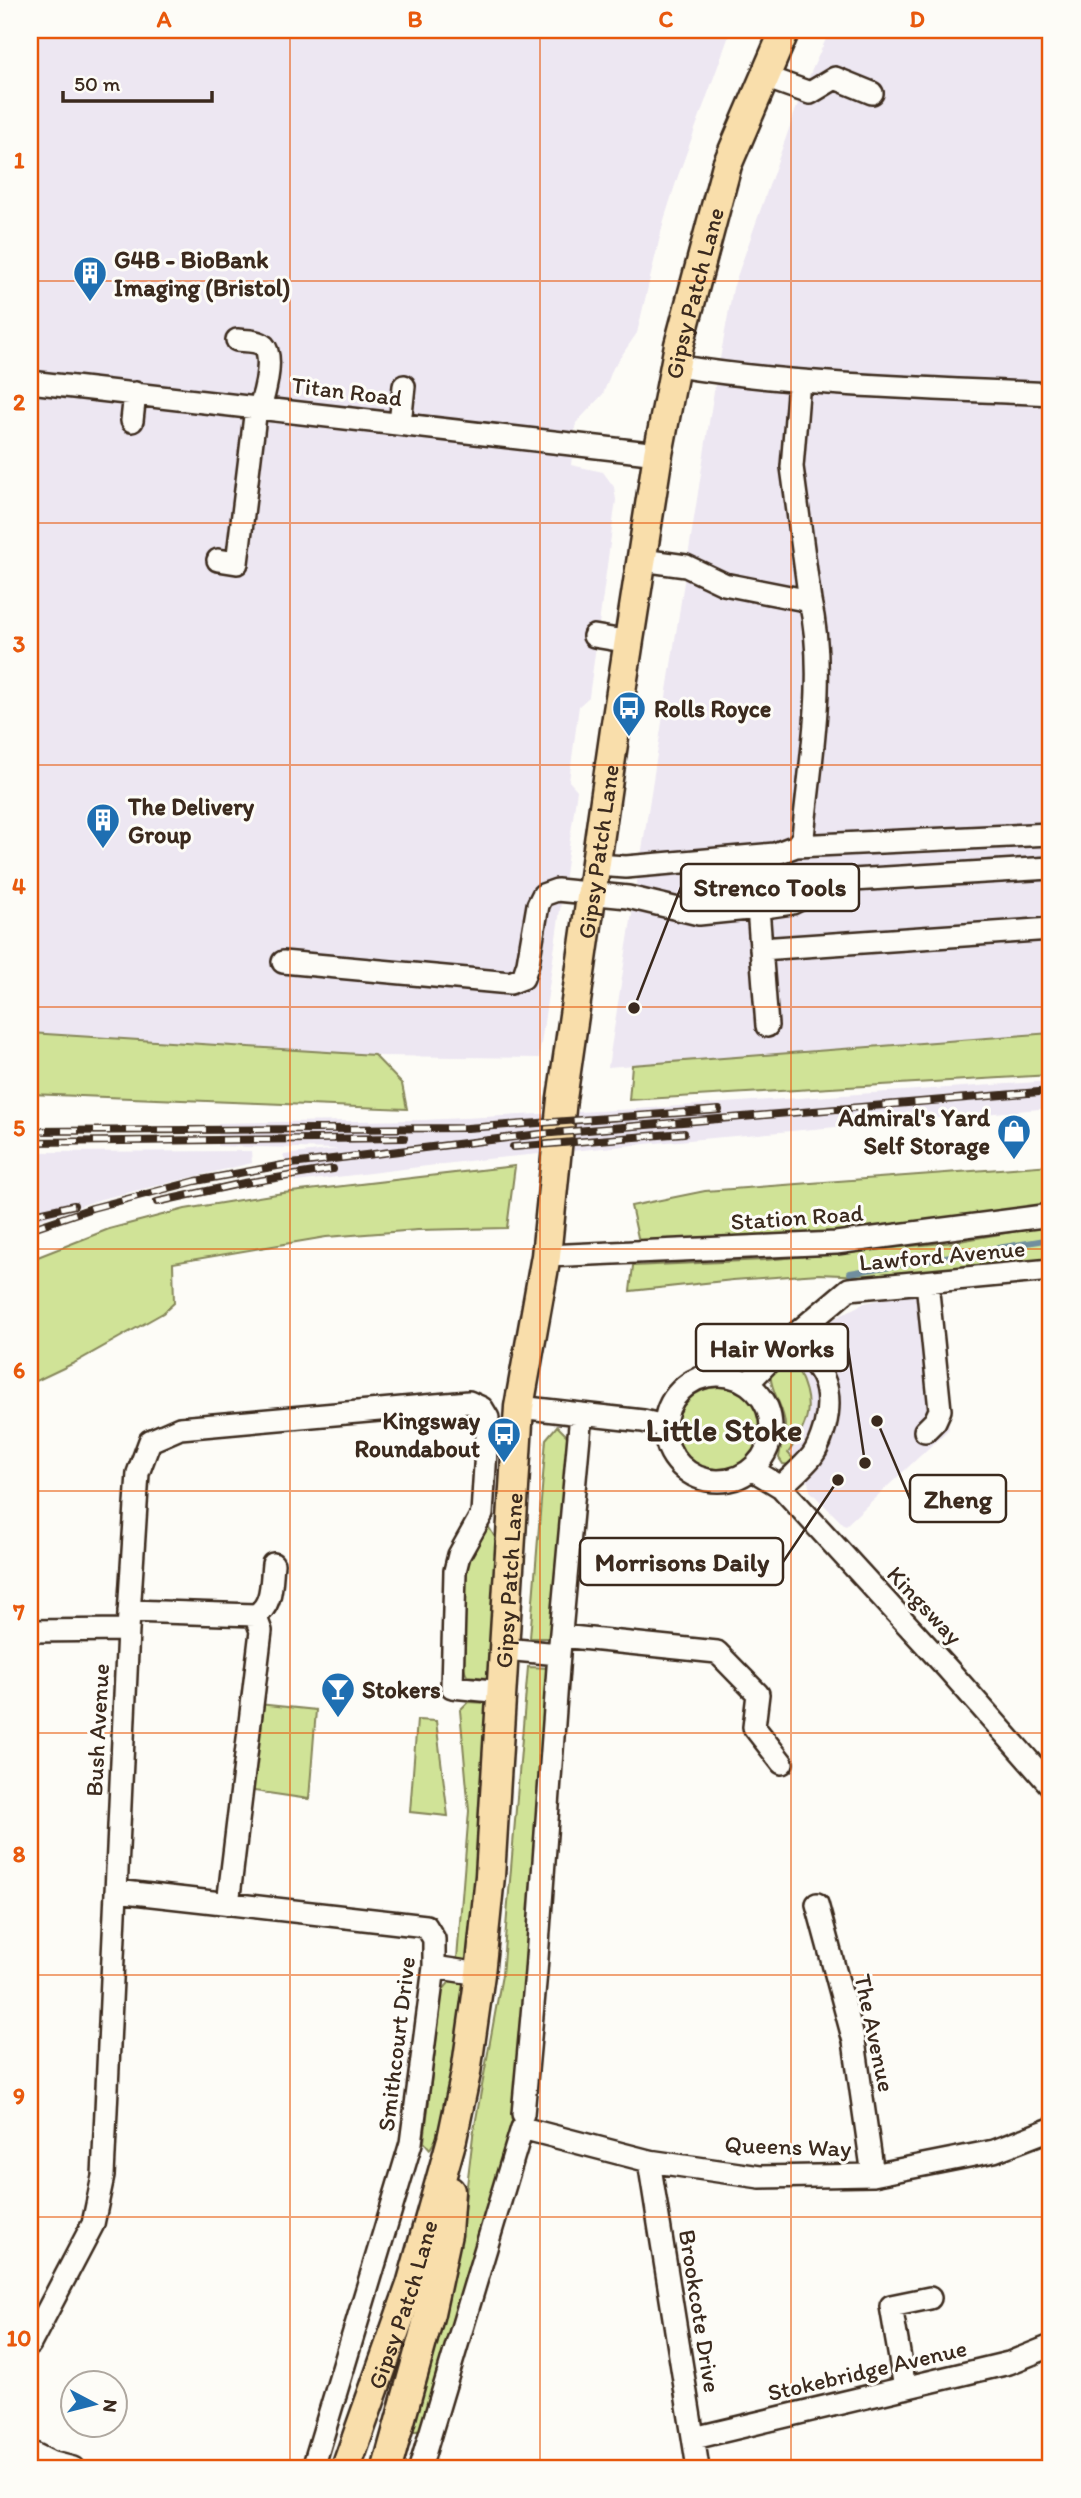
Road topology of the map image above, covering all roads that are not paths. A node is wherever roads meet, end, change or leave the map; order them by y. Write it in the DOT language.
graph roads {
  1 [pos="785,30"];
  2 [pos="765,76"];
  3 [pos="872,93"];
  4 [pos="237,340"];
  5 [pos="676,366"];
  6 [pos="799,381"];
  7 [pos="30,382"];
  8 [pos="404,386"];
  9 [pos="135,393"];
  10 [pos="1051,394"];
  11 [pos="261,407"];
  12 [pos="132,421"];
  13 [pos="400,424"];
  14 [pos="658,454"];
  15 [pos="642,560"];
  16 [pos="218,561"];
  17 [pos="810,601"];
  18 [pos="594,636"];
  19 [pos="630,642"];
  20 [pos="1051,834"];
  21 [pos="796,846"];
  22 [pos="596,865"];
  23 [pos="1051,868"];
  24 [pos="592,895"];
  25 [pos="758,908"];
  26 [pos="1051,929"];
  27 [pos="761,949"];
  28 [pos="284,962"];
  29 [pos="767,1026"];
  30 [pos="1051,1215"];
  31 [pos="546,1256"];
  32 [pos="1051,1270"];
  33 [pos="927,1282"];
  34 [pos="791,1339"];
  35 [pos="748,1383"];
  36 [pos="520,1407"];
  37 [pos="482,1408"];
  38 [pos="581,1414"];
  39 [pos="664,1426"];
  40 [pos="925,1432"];
  41 [pos="753,1470"];
  42 [pos="781,1488"];
  43 [pos="274,1564"];
  44 [pos="254,1615"];
  45 [pos="129,1621"];
  46 [pos="30,1631"];
  47 [pos="560,1645"];
  48 [pos="504,1649"];
  49 [pos="502,1692"];
  50 [pos="782,1763"];
  51 [pos="1051,1786"];
  52 [pos="116,1891"];
  53 [pos="228,1904"];
  54 [pos="817,1904"];
  55 [pos="434,1967"];
  56 [pos="480,1974"];
  57 [pos="522,2121"];
  58 [pos="1051,2129"];
  59 [pos="452,2139"];
  60 [pos="649,2161"];
  61 [pos="873,2175"];
  62 [pos="930,2298"];
  63 [pos="30,2344"];
  64 [pos="1051,2346"];
  65 [pos="905,2388"];
  66 [pos="694,2438"];
  67 [pos="30,2452"];
  68 [pos="73,2468"];
  69 [pos="313,2468"];
  70 [pos="346,2468"];
  71 [pos="387,2468"];
  72 [pos="420,2468"];
  73 [pos="698,2468"];
  1 -- 2 [label="main road, Gipsy Patch Lane"];
  2 -- 3 [label="street"];
  2 -- 5 [label="main road, Gipsy Patch Lane"];
  4 -- 11 [label="street"];
  5 -- 6 [label="street"];
  5 -- 14 [label="main road, Gipsy Patch Lane"];
  6 -- 10 [label="street"];
  6 -- 17 [label="street"];
  7 -- 9 [label="street, Titan Road"];
  8 -- 13 [label="street"];
  9 -- 11 [label="street, Titan Road"];
  9 -- 12 [label="street"];
  11 -- 13 [label="street, Titan Road"];
  11 -- 16 [label="street"];
  13 -- 14 [label="street, Titan Road"];
  14 -- 15 [label="main road, Gipsy Patch Lane"];
  15 -- 17 [label="street"];
  15 -- 19 [label="main road, Gipsy Patch Lane"];
  17 -- 21 [label="street"];
  18 -- 19 [label="street"];
  19 -- 22 [label="main road, Gipsy Patch Lane"];
  20 -- 21 [label="street"];
  21 -- 22 [label="street"];
  22 -- 24 [label="main road, Gipsy Patch Lane"];
  23 -- 25 [label="street"];
  24 -- 25 [label="street"];
  24 -- 28 [label="street"];
  24 -- 31 [label="main road, Gipsy Patch Lane"];
  25 -- 27 [label="street"];
  26 -- 27 [label="street"];
  27 -- 29 [label="street"];
  30 -- 31 [label="street, Station Road"];
  31 -- 36 [label="main road, Gipsy Patch Lane"];
  32 -- 33 [label="street, Lawford Avenue"];
  33 -- 34 [label="street, Lawford Avenue"];
  33 -- 40 [label="street"];
  34 -- 35 [label="street, Lawford Avenue"];
  34 -- 42 [label="street"];
  35 -- 39 [label="street"];
  35 -- 41 [label="street"];
  36 -- 38 [label="street"];
  36 -- 48 [label="main road, Gipsy Patch Lane"];
  37 -- 45 [label="street, Bush Avenue"];
  37 -- 49 [label="street, Gipsy Patch Lane"];
  38 -- 39 [label="street"];
  38 -- 47 [label="street"];
  39 -- 41 [label="street"];
  41 -- 42 [label="street, Kingsway"];
  42 -- 51 [label="street, Kingsway"];
  43 -- 44 [label="street"];
  44 -- 45 [label="street"];
  44 -- 53 [label="street"];
  45 -- 46 [label="street"];
  45 -- 52 [label="street, Bush Avenue"];
  47 -- 48 [label="street"];
  47 -- 50 [label="street"];
  47 -- 57 [label="street"];
  48 -- 49 [label="main road, Gipsy Patch Lane"];
  49 -- 56 [label="main road, Gipsy Patch Lane"];
  52 -- 53 [label="street, Smithcourt Drive"];
  52 -- 63 [label="street, Bush Avenue"];
  53 -- 55 [label="street, Smithcourt Drive"];
  54 -- 61 [label="street, The Avenue"];
  55 -- 56 [label="street"];
  55 -- 69 [label="street, Smithcourt Drive"];
  56 -- 59 [label="main road, Gipsy Patch Lane"];
  57 -- 60 [label="street, Queens Way"];
  57 -- 72 [label="street"];
  58 -- 61 [label="street, Queens Way"];
  59 -- 70 [label="main road, Gipsy Patch Lane"];
  59 -- 71 [label="main road, Gipsy Patch Lane"];
  60 -- 61 [label="street, Queens Way"];
  60 -- 66 [label="street, Brookcote Drive"];
  62 -- 65 [label="street"];
  64 -- 65 [label="street, Stokebridge Avenue"];
  65 -- 66 [label="street, Stokebridge Avenue"];
  66 -- 73 [label="street, Brookcote Drive"];
  67 -- 68 [label="street"];
}
